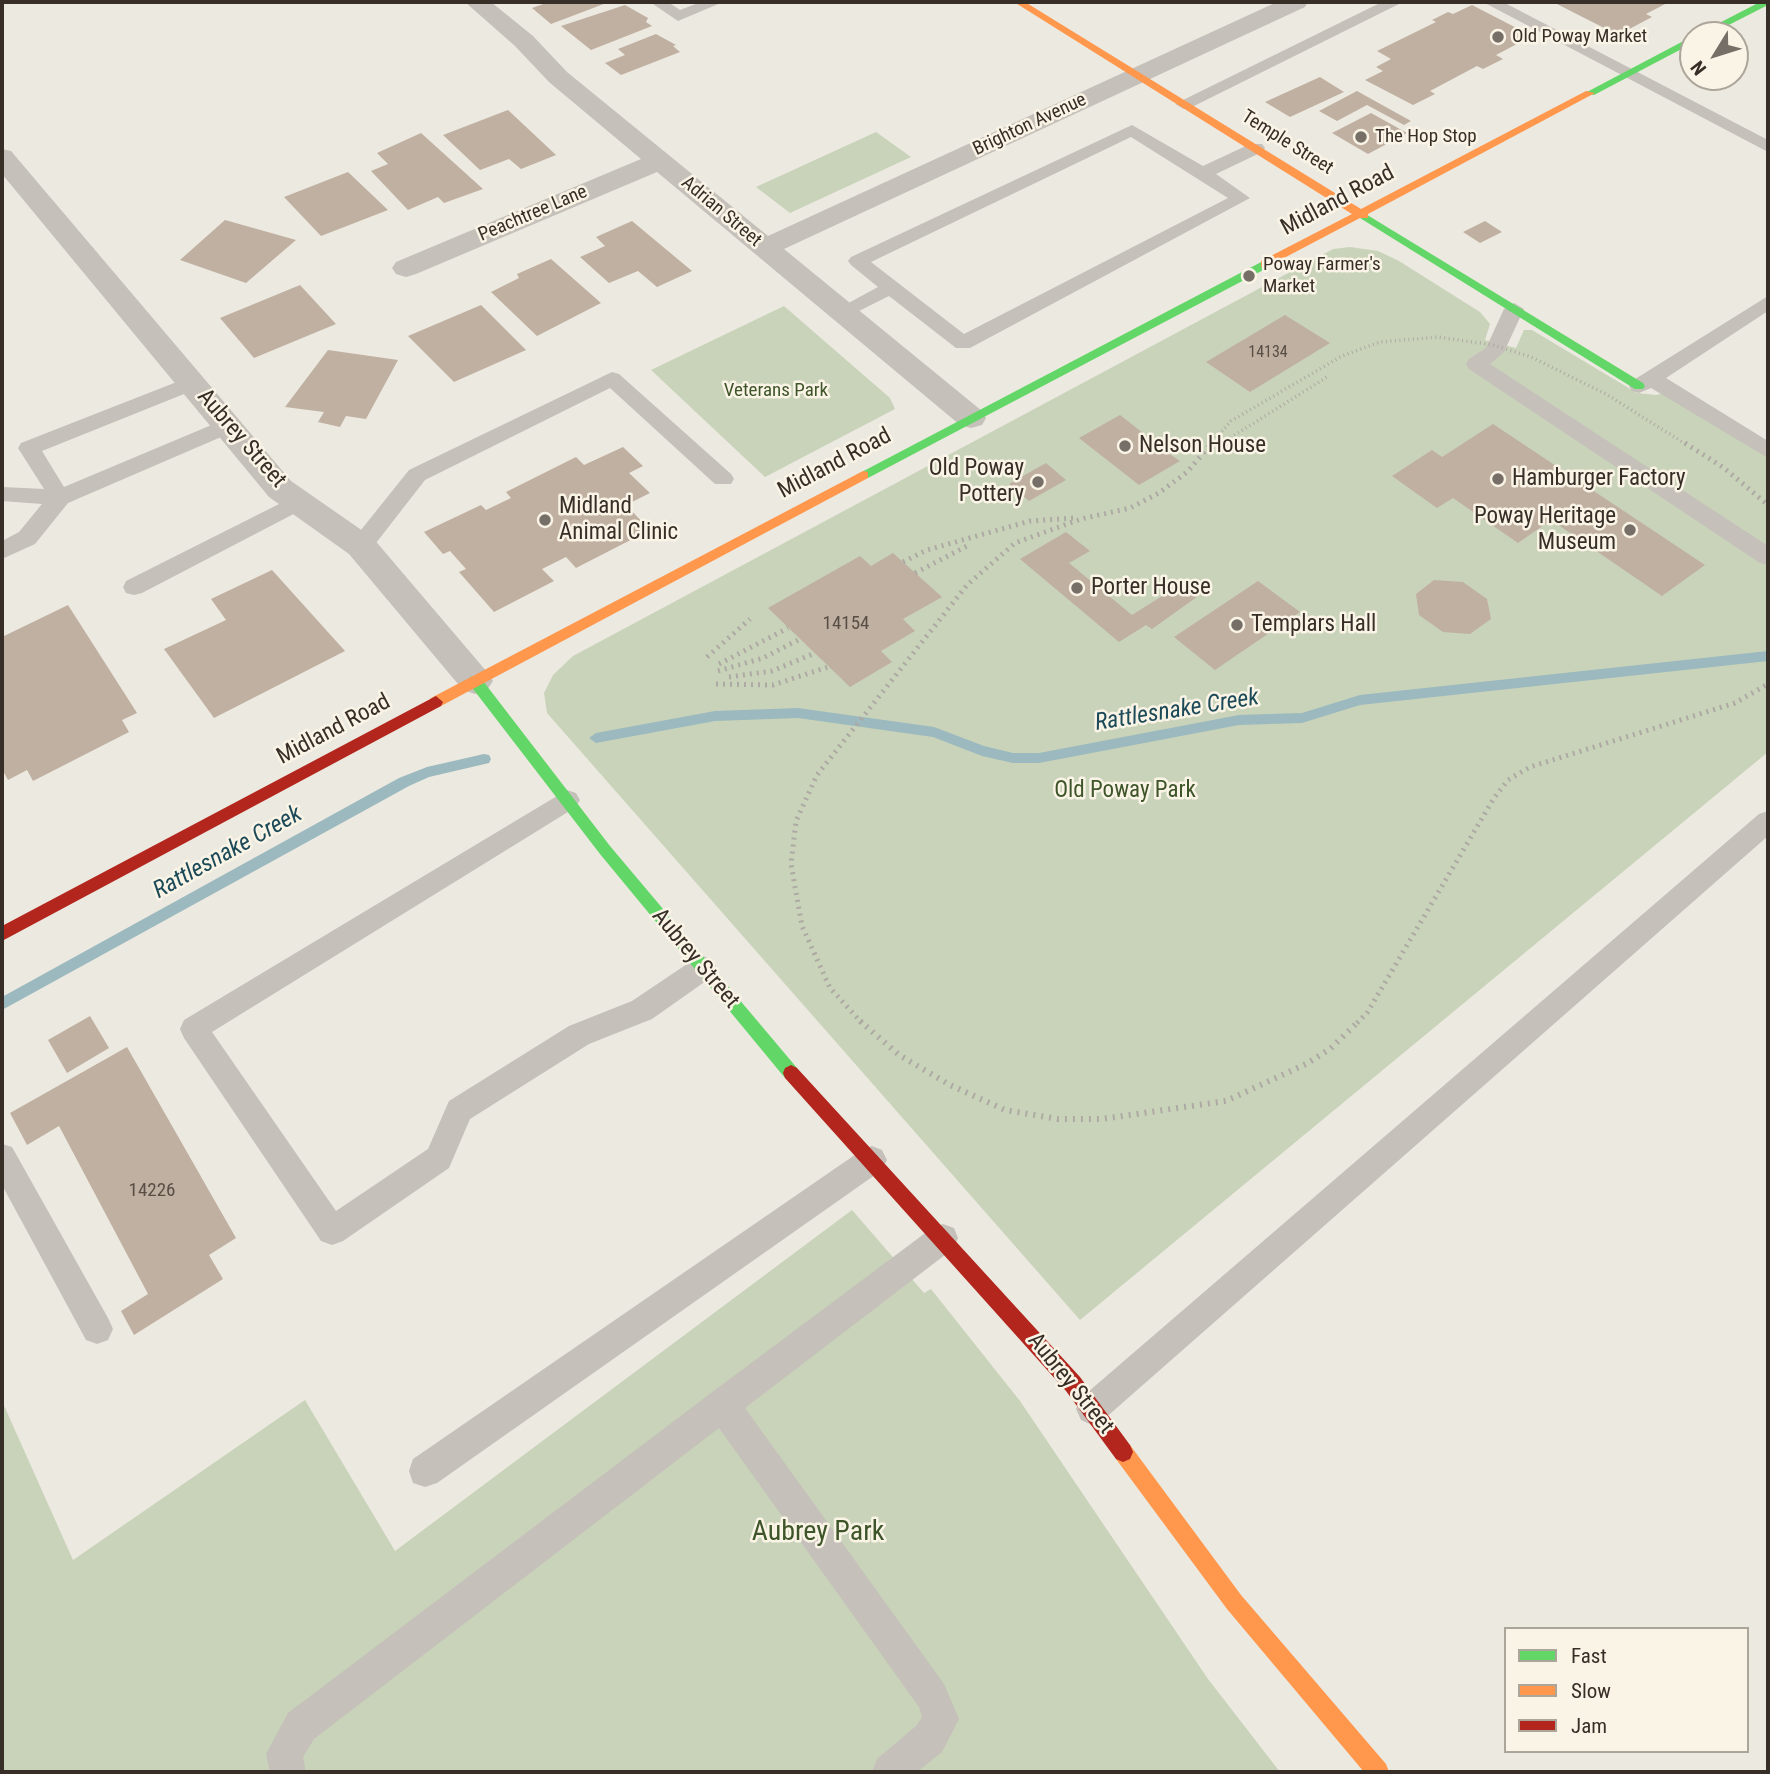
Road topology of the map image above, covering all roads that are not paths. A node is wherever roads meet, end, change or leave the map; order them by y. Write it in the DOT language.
graph roads {
  1 [pos="477,2"];
  2 [pos="658,2"];
  3 [pos="715,2"];
  4 [pos="1019,2"];
  5 [pos="1296,2"];
  6 [pos="1395,2"];
  7 [pos="1490,2"];
  8 [pos="1525,2"];
  9 [pos="1767,2"];
  10 [pos="1507,10"];
  11 [pos="1730,21"];
  12 [pos="1679,46"];
  13 [pos="1626,73"];
  14 [pos="1136,76"];
  15 [pos="1184,104"];
  16 [pos="1768,147"];
  17 [pos="1256,148"];
  18 [pos="2,157"];
  19 [pos="660,161"];
  20 [pos="1202,174"];
  21 [pos="1362,214"];
  22 [pos="764,248"];
  23 [pos="406,268"];
  24 [pos="891,288"];
  25 [pos="1768,302"];
  26 [pos="1514,309"];
  27 [pos="842,312"];
  28 [pos="1645,382"];
  29 [pos="192,383"];
  30 [pos="971,418"];
  31 [pos="228,426"];
  32 [pos="1768,451"];
  33 [pos="723,479"];
  34 [pos="2,494"];
  35 [pos="60,498"];
  36 [pos="299,502"];
  37 [pos="362,546"];
  38 [pos="2,551"];
  39 [pos="1768,557"];
  40 [pos="134,587"];
  41 [pos="475,681"];
  42 [pos="567,800"];
  43 [pos="1768,821"];
  44 [pos="2,934"];
  45 [pos="703,968"];
  46 [pos="2,1157"];
  47 [pos="872,1160"];
  48 [pos="943,1238"];
  49 [pos="97,1329"];
  50 [pos="722,1404"];
  51 [pos="1092,1409"];
  52 [pos="425,1471"];
  53 [pos="288,1772"];
  54 [pos="890,1772"];
  55 [pos="1378,1772"];
  1 -- 19 [label="street, Adrian Street"];
  2 -- 3 [label="lane"];
  4 -- 14 [label="main road, Temple Street"];
  5 -- 14 [label="street, Brighton Avenue"];
  6 -- 15 [label="lane"];
  7 -- 10 [label="lane"];
  8 -- 10 [label="lane"];
  9 -- 11 [label="main road"];
  10 -- 13 [label="lane"];
  12 -- 13 [label="main road, Midland Road"];
  13 -- 16 [label="lane"];
  13 -- 21 [label="main road, Midland Road"];
  14 -- 15 [label="main road, Temple Street"];
  14 -- 22 [label="street, Brighton Avenue"];
  15 -- 17 [label="main road, Temple Street"];
  17 -- 20 [label="lane"];
  17 -- 21 [label="main road, Temple Street"];
  18 -- 29 [label="street, Aubrey Street"];
  19 -- 22 [label="street, Adrian Street"];
  19 -- 23 [label="street, Peachtree Lane"];
  20 -- 24 [label="lane"];
  20 -- 24 [label="lane"];
  21 -- 26 [label="main road, Temple Street"];
  21 -- 30 [label="main road, Midland Road"];
  22 -- 27 [label="street, Adrian Street"];
  24 -- 27 [label="lane"];
  25 -- 28 [label="lane"];
  26 -- 28 [label="main road, Temple Street"];
  26 -- 39 [label="lane"];
  27 -- 30 [label="street, Adrian Street"];
  28 -- 32 [label="lane"];
  29 -- 31 [label="street, Aubrey Street"];
  29 -- 35 [label="lane"];
  30 -- 41 [label="main road, Midland Road"];
  31 -- 35 [label="lane"];
  31 -- 36 [label="street, Aubrey Street"];
  33 -- 37 [label="lane"];
  34 -- 35 [label="lane"];
  35 -- 38 [label="lane"];
  36 -- 37 [label="street, Aubrey Street"];
  36 -- 40 [label="lane"];
  37 -- 41 [label="street, Aubrey Street"];
  41 -- 42 [label="main road, Aubrey Street"];
  41 -- 44 [label="main road, Midland Road"];
  42 -- 45 [label="main road, Aubrey Street"];
  42 -- 45 [label="lane"];
  43 -- 51 [label="lane"];
  45 -- 47 [label="main road, Aubrey Street"];
  46 -- 49 [label="lane"];
  47 -- 48 [label="main road, Aubrey Street"];
  47 -- 52 [label="lane"];
  48 -- 50 [label="lane"];
  48 -- 51 [label="main road, Aubrey Street"];
  50 -- 53 [label="lane"];
  50 -- 54 [label="lane"];
  51 -- 55 [label="main road, Aubrey Street"];
}
